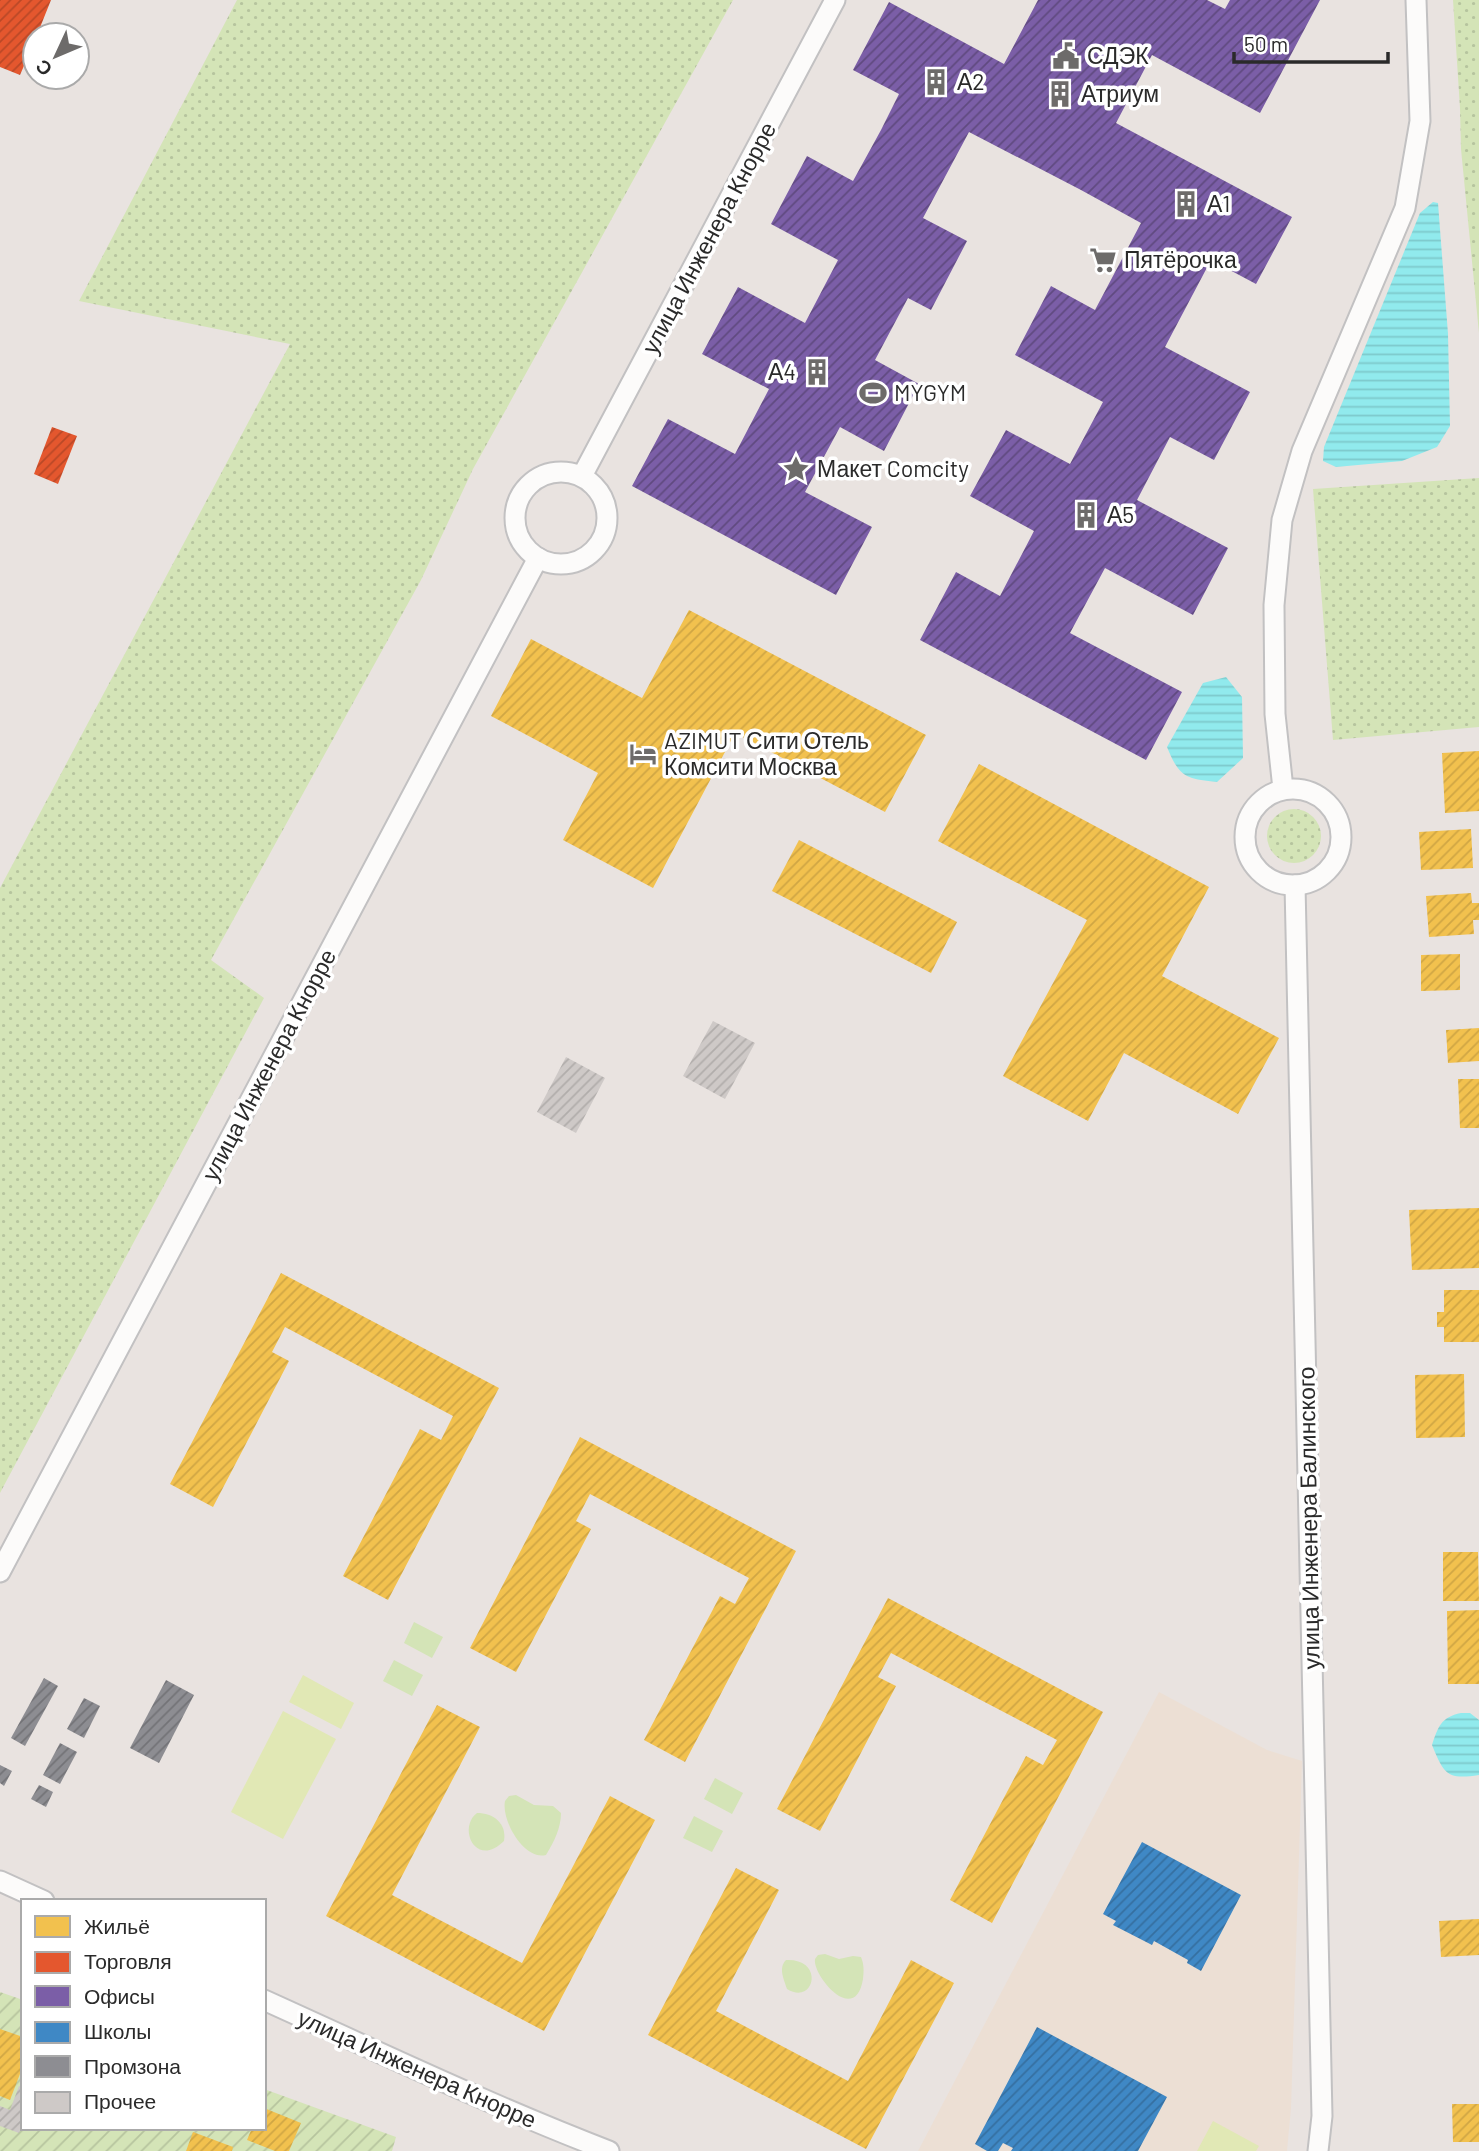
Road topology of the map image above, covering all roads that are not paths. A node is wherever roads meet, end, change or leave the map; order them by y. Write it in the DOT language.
graph roads {
  1 [pos="835,0"];
  2 [pos="1416,0"];
  3 [pos="582,476"];
  4 [pos="538,558"];
  5 [pos="1283,789"];
  6 [pos="1294,885"];
  7 [pos="0,1572"];
  8 [pos="0,1881"];
  9 [pos="40,1899"];
  10 [pos="266,2001"];
  11 [pos="609,2151"];
  12 [pos="1318,2151"];
  1 -- 3 [label="street, улица Инженера Кнорре"];
  2 -- 5 [label="street"];
  3 -- 4 [label="street"];
  3 -- 4 [label="street"];
  4 -- 7 [label="street, улица Инженера Кнорре"];
  5 -- 6 [label="street"];
  5 -- 6 [label="street"];
  6 -- 12 [label="street, улица Инженера Балинского"];
  8 -- 9 [label="street"];
  10 -- 11 [label="street, улица Инженера Кнорре"];
}
